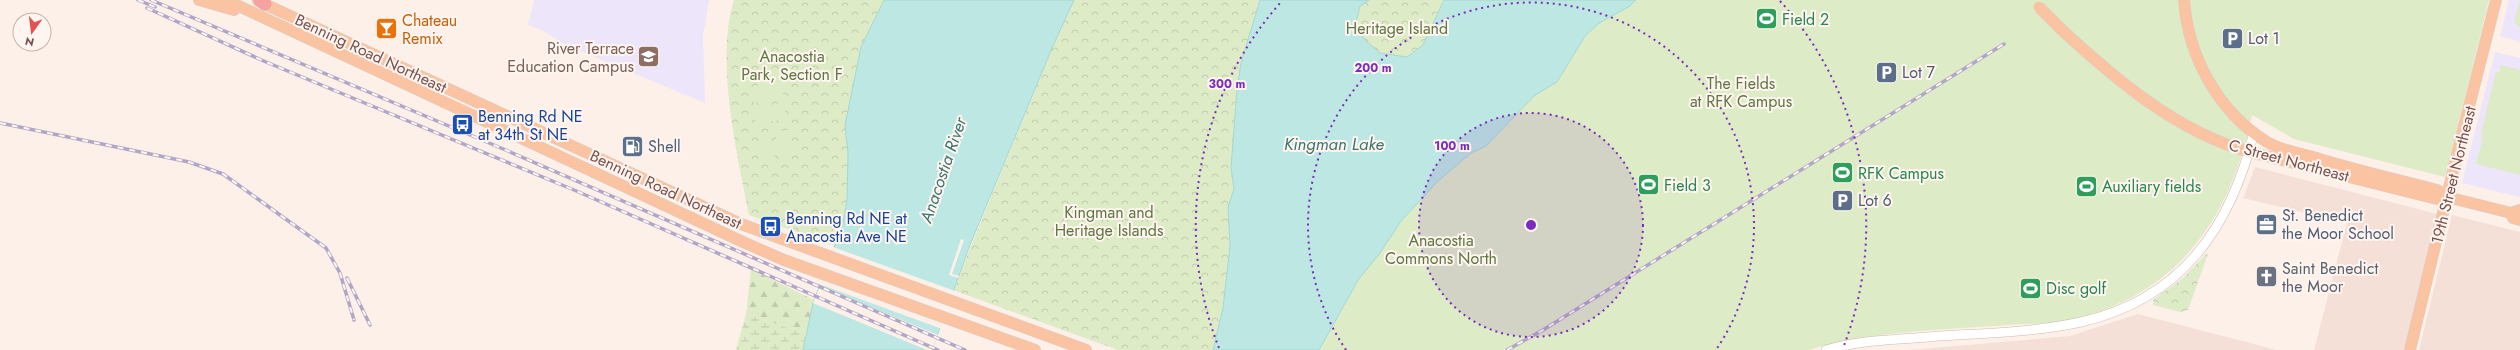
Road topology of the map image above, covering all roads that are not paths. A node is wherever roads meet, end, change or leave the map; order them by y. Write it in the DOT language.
graph roads {
  1 [pos="199,0"];
  2 [pos="226,0"];
  3 [pos="2184,0"];
  4 [pos="2496,0"];
  5 [pos="260,1"];
  6 [pos="2037,3"];
  7 [pos="267,20"];
  8 [pos="2254,132"];
  9 [pos="2250,152"];
  10 [pos="2447,197"];
  11 [pos="2517,214"];
  12 [pos="1035,350"];
  13 [pos="1086,350"];
  14 [pos="1826,350"];
  15 [pos="2410,350"];
  1 -- 7 [label="main road"];
  2 -- 7 [label="main road, Benning Road Northeast"];
  3 -- 8 [label="main road, C Street Northeast"];
  4 -- 10 [label="main road, 19th Street Northeast"];
  5 -- 13 [label="main road, Benning Road Northeast"];
  6 -- 9 [label="main road, C Street Northeast, bridge"];
  7 -- 12 [label="main road, Benning Road Northeast"];
  8 -- 9 [label="street"];
  8 -- 10 [label="main road, C Street Northeast"];
  9 -- 10 [label="main road, C Street Northeast"];
  9 -- 14 [label="street"];
  10 -- 11 [label="main road, C Street Northeast"];
  10 -- 15 [label="main road, 19th Street Northeast"];
}
